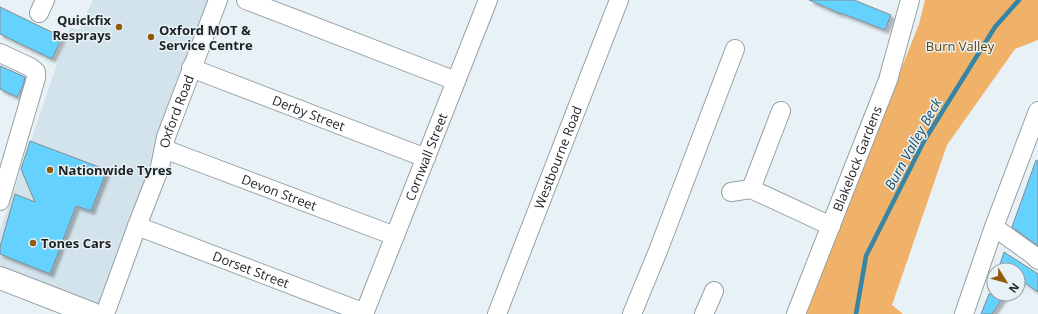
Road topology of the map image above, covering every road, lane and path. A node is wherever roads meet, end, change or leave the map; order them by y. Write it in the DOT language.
graph roads {
  1 [pos="218,0"];
  2 [pos="246,0"];
  3 [pos="619,0"];
  4 [pos="910,0"];
  5 [pos="484,1"];
  6 [pos="735,49"];
  7 [pos="0,53"];
  8 [pos="191,68"];
  9 [pos="456,81"];
  10 [pos="781,111"];
  11 [pos="1038,111"];
  12 [pos="164,149"];
  13 [pos="1031,152"];
  14 [pos="426,158"];
  15 [pos="5,164"];
  16 [pos="751,190"];
  17 [pos="731,192"];
  18 [pos="0,201"];
  19 [pos="137,226"];
  20 [pos="831,226"];
  21 [pos="994,227"];
  22 [pos="395,236"];
  23 [pos="1038,260"];
  24 [pos="0,278"];
  25 [pos="714,290"];
  26 [pos="365,313"];
  27 [pos="94,314"];
  28 [pos="106,314"];
  29 [pos="497,314"];
  30 [pos="632,314"];
  31 [pos="704,314"];
  32 [pos="796,314"];
  33 [pos="964,314"];
  1 -- 8 [label="street, Oxford Road"];
  2 -- 9 [label="street"];
  3 -- 29 [label="street, Westbourne Road"];
  4 -- 20 [label="street, Blakelock Gardens"];
  5 -- 9 [label="street, Cornwall Street"];
  6 -- 30 [label="street"];
  7 -- 15 [label="street"];
  8 -- 12 [label="street, Oxford Road"];
  8 -- 14 [label="street, Derby Street"];
  9 -- 14 [label="street, Cornwall Street"];
  10 -- 16 [label="street"];
  11 -- 13 [label="street"];
  12 -- 19 [label="street, Oxford Road"];
  12 -- 22 [label="street, Devon Street"];
  13 -- 21 [label="street"];
  14 -- 22 [label="street, Cornwall Street"];
  15 -- 18 [label="street"];
  16 -- 17 [label="street"];
  16 -- 20 [label="street"];
  19 -- 26 [label="street, Dorset Street"];
  19 -- 28 [label="street, Oxford Road"];
  20 -- 32 [label="street, Blakelock Gardens"];
  21 -- 23 [label="street"];
  21 -- 33 [label="street"];
  22 -- 26 [label="street, Cornwall Street"];
  24 -- 27 [label="main road"];
  25 -- 31 [label="street"];
}
